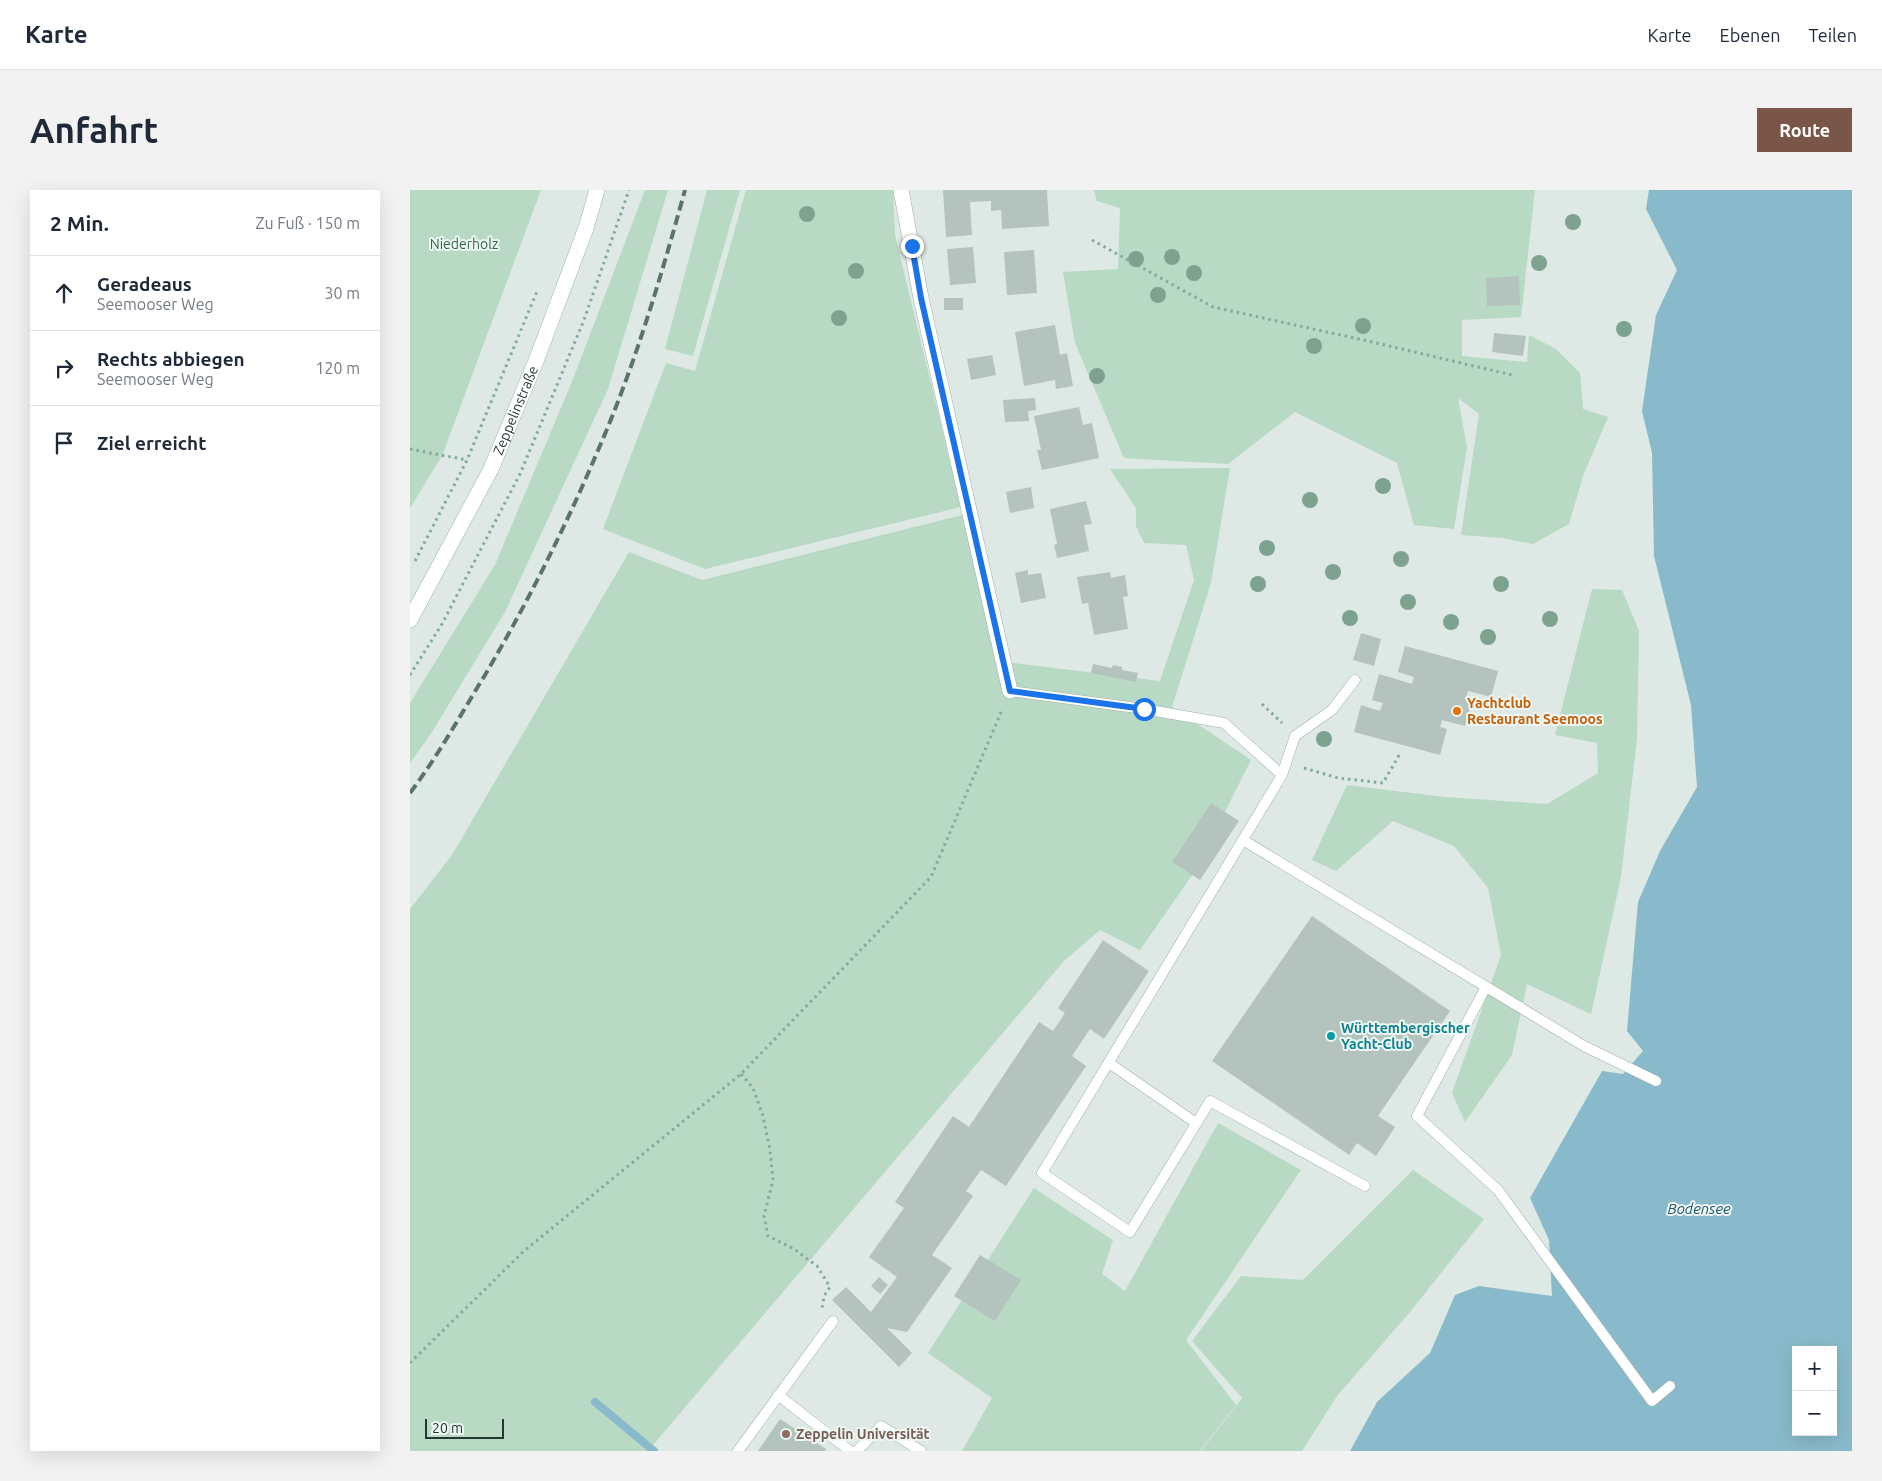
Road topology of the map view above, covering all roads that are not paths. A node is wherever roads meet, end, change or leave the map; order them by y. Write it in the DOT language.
graph roads {
  1 [pos="597,190"];
  2 [pos="901,190"];
  3 [pos="410,620"];
  4 [pos="1355,680"];
  5 [pos="1010,691"];
  6 [pos="1282,775"];
  7 [pos="1243,840"];
  8 [pos="1486,987"];
  9 [pos="1109,1064"];
  10 [pos="1656,1081"];
  11 [pos="1196,1123"];
  12 [pos="1364,1186"];
  13 [pos="833,1321"];
  14 [pos="1670,1386"];
  15 [pos="778,1395"];
  16 [pos="738,1451"];
  17 [pos="850,1451"];
  18 [pos="857,1451"];
  19 [pos="921,1451"];
  1 -- 3 [label="street, Zeppelinstraße"];
  2 -- 5 [label="street"];
  4 -- 6 [label="lane"];
  5 -- 6 [label="lane"];
  6 -- 7 [label="lane"];
  7 -- 8 [label="lane"];
  7 -- 9 [label="lane"];
  8 -- 10 [label="lane"];
  8 -- 14 [label="lane"];
  9 -- 11 [label="lane"];
  9 -- 11 [label="lane"];
  11 -- 12 [label="lane"];
  13 -- 15 [label="lane"];
  15 -- 16 [label="lane"];
  15 -- 17 [label="lane"];
  18 -- 19 [label="lane"];
}
